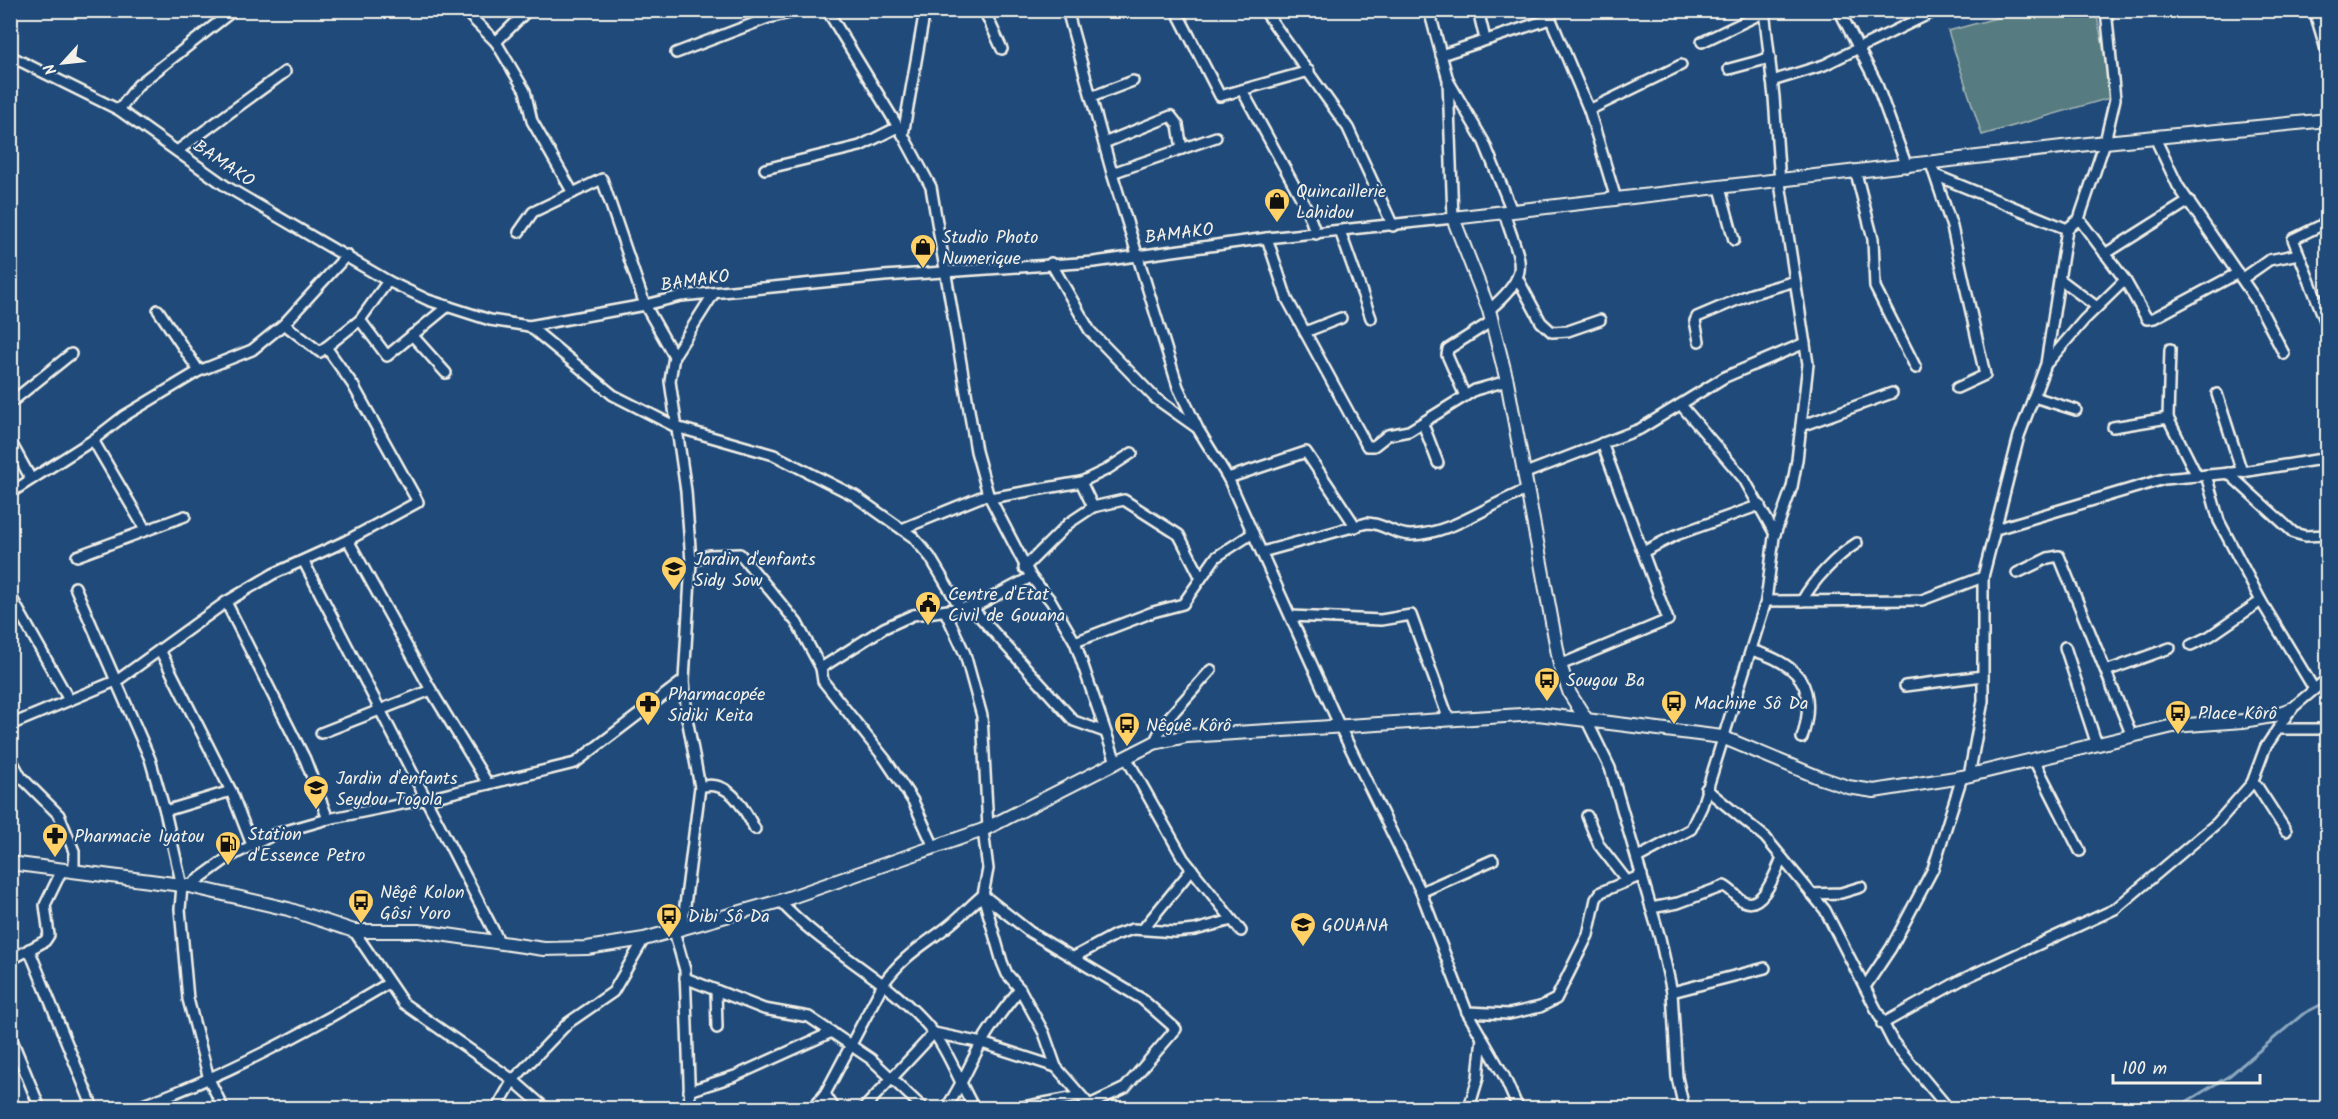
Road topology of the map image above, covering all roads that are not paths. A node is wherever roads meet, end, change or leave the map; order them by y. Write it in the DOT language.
graph roads {
  1 [pos="234,10"];
  2 [pos="464,10"];
  3 [pos="528,10"];
  4 [pos="803,10"];
  5 [pos="827,10"];
  6 [pos="925,10"];
  7 [pos="984,10"];
  8 [pos="1067,10"];
  9 [pos="1176,10"];
  10 [pos="1264,10"];
  11 [pos="1429,10"];
  12 [pos="1478,10"];
  13 [pos="1839,10"];
  14 [pos="1937,10"];
  15 [pos="2106,10"];
  16 [pos="2314,10"];
  17 [pos="1766,11"];
  18 [pos="1548,15"];
  19 [pos="1917,15"];
  20 [pos="1485,39"];
  21 [pos="496,42"];
  22 [pos="1702,42"];
  23 [pos="1002,49"];
  24 [pos="1858,49"];
  25 [pos="676,53"];
  26 [pos="1441,54"];
  27 [pos="10,56"];
  28 [pos="2328,56"];
  29 [pos="1770,58"];
  30 [pos="1681,65"];
  31 [pos="1729,69"];
  32 [pos="1309,71"];
  33 [pos="285,72"];
  34 [pos="1448,80"];
  35 [pos="1132,81"];
  36 [pos="1772,81"];
  37 [pos="1242,90"];
  38 [pos="1091,97"];
  39 [pos="119,110"];
  40 [pos="1590,110"];
  41 [pos="2328,120"];
  42 [pos="901,131"];
  43 [pos="1215,137"];
  44 [pos="2155,138"];
  45 [pos="2105,142"];
  46 [pos="1104,143"];
  47 [pos="1182,149"];
  48 [pos="177,151"];
  49 [pos="1907,167"];
  50 [pos="765,169"];
  51 [pos="1933,170"];
  52 [pos="1112,173"];
  53 [pos="1856,173"];
  54 [pos="1779,181"];
  55 [pos="1720,188"];
  56 [pos="573,193"];
  57 [pos="1616,199"];
  58 [pos="2189,201"];
  59 [pos="1508,212"];
  60 [pos="1453,218"];
  61 [pos="2079,219"];
  62 [pos="2328,222"];
  63 [pos="1393,226"];
  64 [pos="2067,230"];
  65 [pos="1340,231"];
  66 [pos="519,232"];
  67 [pos="1316,234"];
  68 [pos="1267,238"];
  69 [pos="1734,240"];
  70 [pos="2105,254"];
  71 [pos="2299,254"];
  72 [pos="347,255"];
  73 [pos="1136,255"];
  74 [pos="1051,262"];
  75 [pos="946,272"];
  76 [pos="2240,276"];
  77 [pos="1518,279"];
  78 [pos="2061,280"];
  79 [pos="2125,280"];
  80 [pos="388,281"];
  81 [pos="1795,281"];
  82 [pos="714,293"];
  83 [pos="645,305"];
  84 [pos="448,306"];
  85 [pos="2097,307"];
  86 [pos="158,310"];
  87 [pos="1491,316"];
  88 [pos="1341,318"];
  89 [pos="1371,318"];
  90 [pos="360,320"];
  91 [pos="1600,320"];
  92 [pos="284,324"];
  93 [pos="529,326"];
  94 [pos="2328,328"];
  95 [pos="1305,332"];
  96 [pos="412,335"];
  97 [pos="1700,341"];
  98 [pos="1804,343"];
  99 [pos="326,347"];
  100 [pos="2170,349"];
  101 [pos="70,354"];
  102 [pos="2284,354"];
  103 [pos="674,356"];
  104 [pos="2046,364"];
  105 [pos="1916,368"];
  106 [pos="199,371"];
  107 [pos="446,373"];
  108 [pos="1507,381"];
  109 [pos="1958,388"];
  110 [pos="1892,393"];
  111 [pos="2217,394"];
  112 [pos="1465,396"];
  113 [pos="2034,397"];
  114 [pos="10,403"];
  115 [pos="1681,405"];
  116 [pos="2076,410"];
  117 [pos="2168,418"];
  118 [pos="1424,424"];
  119 [pos="1801,426"];
  120 [pos="676,427"];
  121 [pos="2113,427"];
  122 [pos="1198,429"];
  123 [pos="93,440"];
  124 [pos="10,441"];
  125 [pos="1602,443"];
  126 [pos="1132,453"];
  127 [pos="2328,458"];
  128 [pos="1438,463"];
  129 [pos="2242,472"];
  130 [pos="2228,473"];
  131 [pos="1523,474"];
  132 [pos="2202,475"];
  133 [pos="1228,478"];
  134 [pos="31,479"];
  135 [pos="1081,482"];
  136 [pos="1527,490"];
  137 [pos="10,492"];
  138 [pos="989,496"];
  139 [pos="1760,505"];
  140 [pos="1093,507"];
  141 [pos="184,516"];
  142 [pos="1356,527"];
  143 [pos="145,529"];
  144 [pos="1996,529"];
  145 [pos="902,530"];
  146 [pos="1253,533"];
  147 [pos="1775,534"];
  148 [pos="2328,535"];
  149 [pos="348,540"];
  150 [pos="1857,543"];
  151 [pos="1262,552"];
  152 [pos="1643,552"];
  153 [pos="77,556"];
  154 [pos="304,562"];
  155 [pos="692,562"];
  156 [pos="1024,568"];
  157 [pos="2017,573"];
  158 [pos="1031,577"];
  159 [pos="1983,577"];
  160 [pos="1201,578"];
  161 [pos="75,587"];
  162 [pos="10,595"];
  163 [pos="1766,601"];
  164 [pos="1802,601"];
  165 [pos="2261,601"];
  166 [pos="226,602"];
  167 [pos="966,608"];
  168 [pos="945,611"];
  169 [pos="1291,616"];
  170 [pos="1075,642"];
  171 [pos="2191,645"];
  172 [pos="2065,647"];
  173 [pos="2170,648"];
  174 [pos="160,650"];
  175 [pos="1751,650"];
  176 [pos="1560,665"];
  177 [pos="821,668"];
  178 [pos="1211,670"];
  179 [pos="2106,671"];
  180 [pos="1983,676"];
  181 [pos="2328,678"];
  182 [pos="118,680"];
  183 [pos="684,680"];
  184 [pos="1905,686"];
  185 [pos="2314,689"];
  186 [pos="432,690"];
  187 [pos="69,700"];
  188 [pos="2291,709"];
  189 [pos="381,710"];
  190 [pos="1586,719"];
  191 [pos="1449,720"];
  192 [pos="10,725"];
  193 [pos="1340,727"];
  194 [pos="2278,729"];
  195 [pos="2328,729"];
  196 [pos="1105,732"];
  197 [pos="321,733"];
  198 [pos="2132,736"];
  199 [pos="1722,737"];
  200 [pos="1802,738"];
  201 [pos="1154,743"];
  202 [pos="2097,745"];
  203 [pos="10,757"];
  204 [pos="1121,759"];
  205 [pos="2034,760"];
  206 [pos="1966,776"];
  207 [pos="2252,783"];
  208 [pos="488,784"];
  209 [pos="700,788"];
  210 [pos="1706,789"];
  211 [pos="231,791"];
  212 [pos="427,799"];
  213 [pos="165,811"];
  214 [pos="1587,816"];
  215 [pos="328,819"];
  216 [pos="986,829"];
  217 [pos="755,830"];
  218 [pos="2286,831"];
  219 [pos="252,846"];
  220 [pos="934,847"];
  221 [pos="2080,851"];
  222 [pos="1636,858"];
  223 [pos="1782,858"];
  224 [pos="1493,860"];
  225 [pos="10,863"];
  226 [pos="1192,869"];
  227 [pos="68,871"];
  228 [pos="1642,875"];
  229 [pos="1627,881"];
  230 [pos="186,886"];
  231 [pos="1861,887"];
  232 [pos="1421,892"];
  233 [pos="1811,894"];
  234 [pos="983,895"];
  235 [pos="780,901"];
  236 [pos="1650,908"];
  237 [pos="1232,920"];
  238 [pos="1143,929"];
  239 [pos="678,930"];
  240 [pos="354,931"];
  241 [pos="1240,931"];
  242 [pos="644,939"];
  243 [pos="500,943"];
  244 [pos="29,949"];
  245 [pos="1074,957"];
  246 [pos="10,960"];
  247 [pos="1765,968"];
  248 [pos="685,978"];
  249 [pos="390,983"];
  250 [pos="883,984"];
  251 [pos="1865,987"];
  252 [pos="1020,989"];
  253 [pos="716,990"];
  254 [pos="1672,992"];
  255 [pos="1467,1012"];
  256 [pos="1882,1024"];
  257 [pos="717,1028"];
  258 [pos="832,1032"];
  259 [pos="934,1032"];
  260 [pos="10,1035"];
  261 [pos="1482,1037"];
  262 [pos="981,1043"];
  263 [pos="851,1045"];
  264 [pos="1056,1067"];
  265 [pos="892,1078"];
  266 [pos="210,1079"];
  267 [pos="513,1080"];
  268 [pos="961,1087"];
  269 [pos="689,1091"];
  270 [pos="825,1094"];
  271 [pos="1082,1096"];
  272 [pos="1091,1107"];
  273 [pos="40,1108"];
  274 [pos="93,1108"];
  275 [pos="135,1108"];
  276 [pos="223,1108"];
  277 [pos="496,1108"];
  278 [pos="545,1108"];
  279 [pos="690,1108"];
  280 [pos="812,1108"];
  281 [pos="834,1108"];
  282 [pos="864,1108"];
  283 [pos="923,1108"];
  284 [pos="946,1108"];
  285 [pos="974,1108"];
  286 [pos="1018,1108"];
  287 [pos="1469,1108"];
  288 [pos="1518,1108"];
  289 [pos="1684,1108"];
  290 [pos="1948,1108"];
  1 -- 39 [label="street"];
  2 -- 21 [label="street"];
  3 -- 21 [label="street"];
  4 -- 25 [label="street"];
  5 -- 42 [label="street"];
  6 -- 42 [label="street"];
  7 -- 23 [label="street"];
  8 -- 38 [label="street"];
  9 -- 37 [label="street"];
  10 -- 32 [label="street"];
  11 -- 26 [label="street"];
  12 -- 20 [label="street"];
  13 -- 24 [label="street"];
  14 -- 19 [label="street"];
  15 -- 45 [label="street"];
  16 -- 28 [label="street"];
  17 -- 22 [label="street"];
  17 -- 29 [label="street"];
  18 -- 20 [label="street"];
  18 -- 40 [label="street"];
  19 -- 24 [label="street"];
  20 -- 26 [label="street"];
  21 -- 56 [label="street"];
  24 -- 36 [label="street"];
  24 -- 49 [label="street"];
  26 -- 34 [label="street"];
  27 -- 39 [label="street, BAMAKO"];
  29 -- 31 [label="street"];
  29 -- 36 [label="street"];
  30 -- 40 [label="street"];
  32 -- 37 [label="street"];
  32 -- 63 [label="street"];
  33 -- 48 [label="street"];
  34 -- 59 [label="street"];
  34 -- 60 [label="street"];
  35 -- 38 [label="street"];
  36 -- 54 [label="street"];
  37 -- 67 [label="street"];
  38 -- 46 [label="street"];
  39 -- 48 [label="street, BAMAKO"];
  40 -- 57 [label="street"];
  41 -- 44 [label="street"];
  42 -- 50 [label="street"];
  42 -- 75 [label="street"];
  43 -- 47 [label="street"];
  44 -- 45 [label="street"];
  44 -- 58 [label="street"];
  45 -- 51 [label="street"];
  45 -- 61 [label="street"];
  46 -- 47 [label="street"];
  46 -- 52 [label="street"];
  47 -- 52 [label="street"];
  48 -- 72 [label="street, BAMAKO"];
  49 -- 51 [label="street"];
  49 -- 53 [label="street"];
  51 -- 64 [label="street"];
  51 -- 109 [label="street"];
  52 -- 73 [label="street"];
  53 -- 54 [label="street"];
  53 -- 105 [label="street"];
  54 -- 55 [label="street"];
  54 -- 81 [label="street"];
  55 -- 57 [label="street"];
  55 -- 69 [label="street"];
  56 -- 66 [label="street"];
  56 -- 83 [label="street"];
  57 -- 59 [label="street"];
  58 -- 70 [label="street"];
  58 -- 76 [label="street"];
  59 -- 60 [label="street"];
  59 -- 77 [label="street"];
  60 -- 63 [label="street, BAMAKO"];
  60 -- 87 [label="street"];
  61 -- 64 [label="street"];
  61 -- 70 [label="street"];
  62 -- 71 [label="street"];
  63 -- 65 [label="street, BAMAKO"];
  64 -- 78 [label="street"];
  65 -- 67 [label="street, BAMAKO"];
  65 -- 89 [label="street"];
  67 -- 68 [label="street, BAMAKO"];
  68 -- 73 [label="street, BAMAKO"];
  68 -- 95 [label="street"];
  70 -- 79 [label="street"];
  71 -- 76 [label="street"];
  71 -- 94 [label="street"];
  72 -- 80 [label="street, BAMAKO"];
  72 -- 92 [label="street"];
  73 -- 74 [label="street, BAMAKO"];
  73 -- 122 [label="street"];
  74 -- 75 [label="street, BAMAKO"];
  74 -- 122 [label="street"];
  75 -- 82 [label="street, BAMAKO"];
  75 -- 138 [label="street"];
  76 -- 79 [label="street"];
  76 -- 102 [label="street"];
  77 -- 87 [label="street"];
  77 -- 91 [label="street"];
  78 -- 85 [label="street"];
  78 -- 104 [label="street"];
  79 -- 85 [label="street"];
  80 -- 84 [label="street, BAMAKO"];
  80 -- 90 [label="street"];
  81 -- 97 [label="street"];
  81 -- 98 [label="street"];
  82 -- 83 [label="street, BAMAKO"];
  82 -- 103 [label="street"];
  83 -- 93 [label="street, BAMAKO"];
  83 -- 103 [label="street"];
  84 -- 93 [label="street, BAMAKO"];
  84 -- 96 [label="street"];
  85 -- 104 [label="street"];
  86 -- 106 [label="street"];
  87 -- 108 [label="street"];
  87 -- 112 [label="street"];
  88 -- 95 [label="street"];
  90 -- 96 [label="street"];
  90 -- 99 [label="street"];
  92 -- 99 [label="street"];
  92 -- 106 [label="street"];
  93 -- 120 [label="street"];
  95 -- 118 [label="street"];
  96 -- 107 [label="street"];
  98 -- 115 [label="street"];
  98 -- 119 [label="street"];
  99 -- 149 [label="street"];
  100 -- 117 [label="street"];
  101 -- 114 [label="street"];
  103 -- 120 [label="street"];
  104 -- 113 [label="street"];
  106 -- 123 [label="street"];
  108 -- 112 [label="street"];
  108 -- 131 [label="street"];
  110 -- 119 [label="street"];
  111 -- 129 [label="street"];
  112 -- 118 [label="street"];
  113 -- 116 [label="street"];
  113 -- 144 [label="street"];
  115 -- 125 [label="street"];
  115 -- 139 [label="street"];
  117 -- 121 [label="street"];
  117 -- 132 [label="street"];
  118 -- 128 [label="street"];
  119 -- 147 [label="street"];
  120 -- 145 [label="street"];
  120 -- 155 [label="street"];
  122 -- 133 [label="street"];
  123 -- 134 [label="street"];
  123 -- 143 [label="street"];
  124 -- 134 [label="street"];
  125 -- 131 [label="street"];
  125 -- 152 [label="street"];
  126 -- 135 [label="street"];
  127 -- 129 [label="street"];
  129 -- 130 [label="street"];
  130 -- 132 [label="street"];
  130 -- 148 [label="street"];
  131 -- 136 [label="street"];
  132 -- 144 [label="street"];
  132 -- 165 [label="street"];
  133 -- 142 [label="street"];
  133 -- 146 [label="street"];
  134 -- 137 [label="street"];
  135 -- 138 [label="street"];
  135 -- 140 [label="street"];
  136 -- 142 [label="street"];
  136 -- 176 [label="street"];
  138 -- 145 [label="street"];
  138 -- 156 [label="street"];
  139 -- 147 [label="street"];
  139 -- 152 [label="street"];
  140 -- 156 [label="street"];
  140 -- 160 [label="street"];
  141 -- 143 [label="street"];
  142 -- 151 [label="street"];
  143 -- 153 [label="street"];
  144 -- 159 [label="street"];
  145 -- 167 [label="street"];
  146 -- 151 [label="street"];
  146 -- 160 [label="street"];
  147 -- 163 [label="street"];
  149 -- 154 [label="street"];
  149 -- 186 [label="street"];
  150 -- 164 [label="street"];
  151 -- 169 [label="street"];
  152 -- 176 [label="street"];
  154 -- 166 [label="street"];
  154 -- 189 [label="street"];
  155 -- 177 [label="street"];
  155 -- 183 [label="street"];
  156 -- 158 [label="street"];
  157 -- 179 [label="street"];
  158 -- 167 [label="street"];
  158 -- 170 [label="street"];
  159 -- 164 [label="street"];
  159 -- 180 [label="street"];
  160 -- 170 [label="street"];
  161 -- 182 [label="street"];
  162 -- 187 [label="street"];
  163 -- 164 [label="street"];
  163 -- 175 [label="street"];
  165 -- 171 [label="street"];
  165 -- 185 [label="street"];
  166 -- 174 [label="street"];
  166 -- 215 [label="street"];
  167 -- 168 [label="street"];
  167 -- 196 [label="street"];
  168 -- 177 [label="street"];
  168 -- 216 [label="street"];
  169 -- 191 [label="street"];
  169 -- 193 [label="street"];
  170 -- 196 [label="street"];
  172 -- 202 [label="street"];
  173 -- 179 [label="street"];
  174 -- 182 [label="street"];
  174 -- 211 [label="street"];
  175 -- 199 [label="street"];
  175 -- 200 [label="street"];
  176 -- 190 [label="street"];
  177 -- 220 [label="street"];
  178 -- 201 [label="street"];
  179 -- 198 [label="street"];
  180 -- 184 [label="street"];
  180 -- 206 [label="street"];
  181 -- 185 [label="street"];
  182 -- 187 [label="street"];
  182 -- 213 [label="street"];
  183 -- 208 [label="street"];
  183 -- 209 [label="street"];
  185 -- 188 [label="street"];
  186 -- 189 [label="street"];
  186 -- 208 [label="street"];
  187 -- 192 [label="street"];
  188 -- 194 [label="street"];
  188 -- 198 [label="street"];
  189 -- 197 [label="street"];
  189 -- 212 [label="street"];
  190 -- 191 [label="street"];
  190 -- 199 [label="street"];
  190 -- 222 [label="street"];
  191 -- 193 [label="street"];
  193 -- 201 [label="street"];
  193 -- 232 [label="street"];
  194 -- 195 [label="street"];
  194 -- 207 [label="street"];
  196 -- 204 [label="street"];
  198 -- 202 [label="street"];
  199 -- 206 [label="street"];
  199 -- 210 [label="street"];
  201 -- 204 [label="street"];
  202 -- 205 [label="street"];
  203 -- 227 [label="street"];
  204 -- 216 [label="street"];
  204 -- 226 [label="street"];
  205 -- 206 [label="street"];
  205 -- 221 [label="street"];
  206 -- 251 [label="street"];
  207 -- 218 [label="street"];
  207 -- 256 [label="street"];
  208 -- 212 [label="street"];
  209 -- 217 [label="street"];
  209 -- 239 [label="street"];
  210 -- 222 [label="street"];
  210 -- 223 [label="street"];
  211 -- 213 [label="street"];
  211 -- 219 [label="street"];
  212 -- 215 [label="street"];
  212 -- 243 [label="street"];
  213 -- 230 [label="street"];
  214 -- 229 [label="street"];
  215 -- 219 [label="street"];
  216 -- 220 [label="street"];
  216 -- 234 [label="street"];
  219 -- 230 [label="street"];
  220 -- 235 [label="street"];
  222 -- 228 [label="street"];
  223 -- 233 [label="street"];
  223 -- 236 [label="street"];
  224 -- 232 [label="street"];
  225 -- 227 [label="street"];
  226 -- 237 [label="street"];
  226 -- 238 [label="street"];
  227 -- 230 [label="street"];
  227 -- 244 [label="street"];
  228 -- 229 [label="street"];
  228 -- 236 [label="street"];
  229 -- 255 [label="street"];
  230 -- 240 [label="street"];
  230 -- 266 [label="street"];
  231 -- 233 [label="street"];
  232 -- 255 [label="street"];
  233 -- 251 [label="street"];
  234 -- 245 [label="street"];
  234 -- 250 [label="street"];
  234 -- 252 [label="street"];
  235 -- 239 [label="street"];
  235 -- 250 [label="street"];
  236 -- 254 [label="street"];
  237 -- 238 [label="street"];
  237 -- 241 [label="street"];
  238 -- 245 [label="street"];
  239 -- 242 [label="street"];
  239 -- 248 [label="street"];
  240 -- 243 [label="street"];
  240 -- 249 [label="street"];
  242 -- 243 [label="street"];
  242 -- 267 [label="street"];
  244 -- 246 [label="street"];
  244 -- 274 [label="street"];
  245 -- 272 [label="street"];
  247 -- 254 [label="street"];
  248 -- 253 [label="street"];
  248 -- 269 [label="street"];
  249 -- 266 [label="street"];
  249 -- 267 [label="street"];
  250 -- 259 [label="street"];
  250 -- 263 [label="street"];
  251 -- 256 [label="street"];
  252 -- 262 [label="street"];
  252 -- 264 [label="street"];
  253 -- 257 [label="street"];
  253 -- 258 [label="street"];
  254 -- 289 [label="street"];
  255 -- 261 [label="street"];
  256 -- 290 [label="street"];
  258 -- 263 [label="street"];
  258 -- 269 [label="street"];
  259 -- 262 [label="street"];
  259 -- 265 [label="street"];
  259 -- 268 [label="street"];
  260 -- 273 [label="street"];
  261 -- 287 [label="street"];
  261 -- 288 [label="street"];
  262 -- 264 [label="street"];
  262 -- 268 [label="street"];
  263 -- 265 [label="street"];
  263 -- 270 [label="street"];
  264 -- 271 [label="street"];
  265 -- 282 [label="street"];
  265 -- 283 [label="street"];
  266 -- 275 [label="street"];
  266 -- 276 [label="street"];
  267 -- 277 [label="street"];
  267 -- 278 [label="street"];
  268 -- 284 [label="street"];
  268 -- 285 [label="street"];
  269 -- 279 [label="street"];
  270 -- 280 [label="street"];
  270 -- 281 [label="street"];
  271 -- 272 [label="street"];
  271 -- 286 [label="street"];
}
